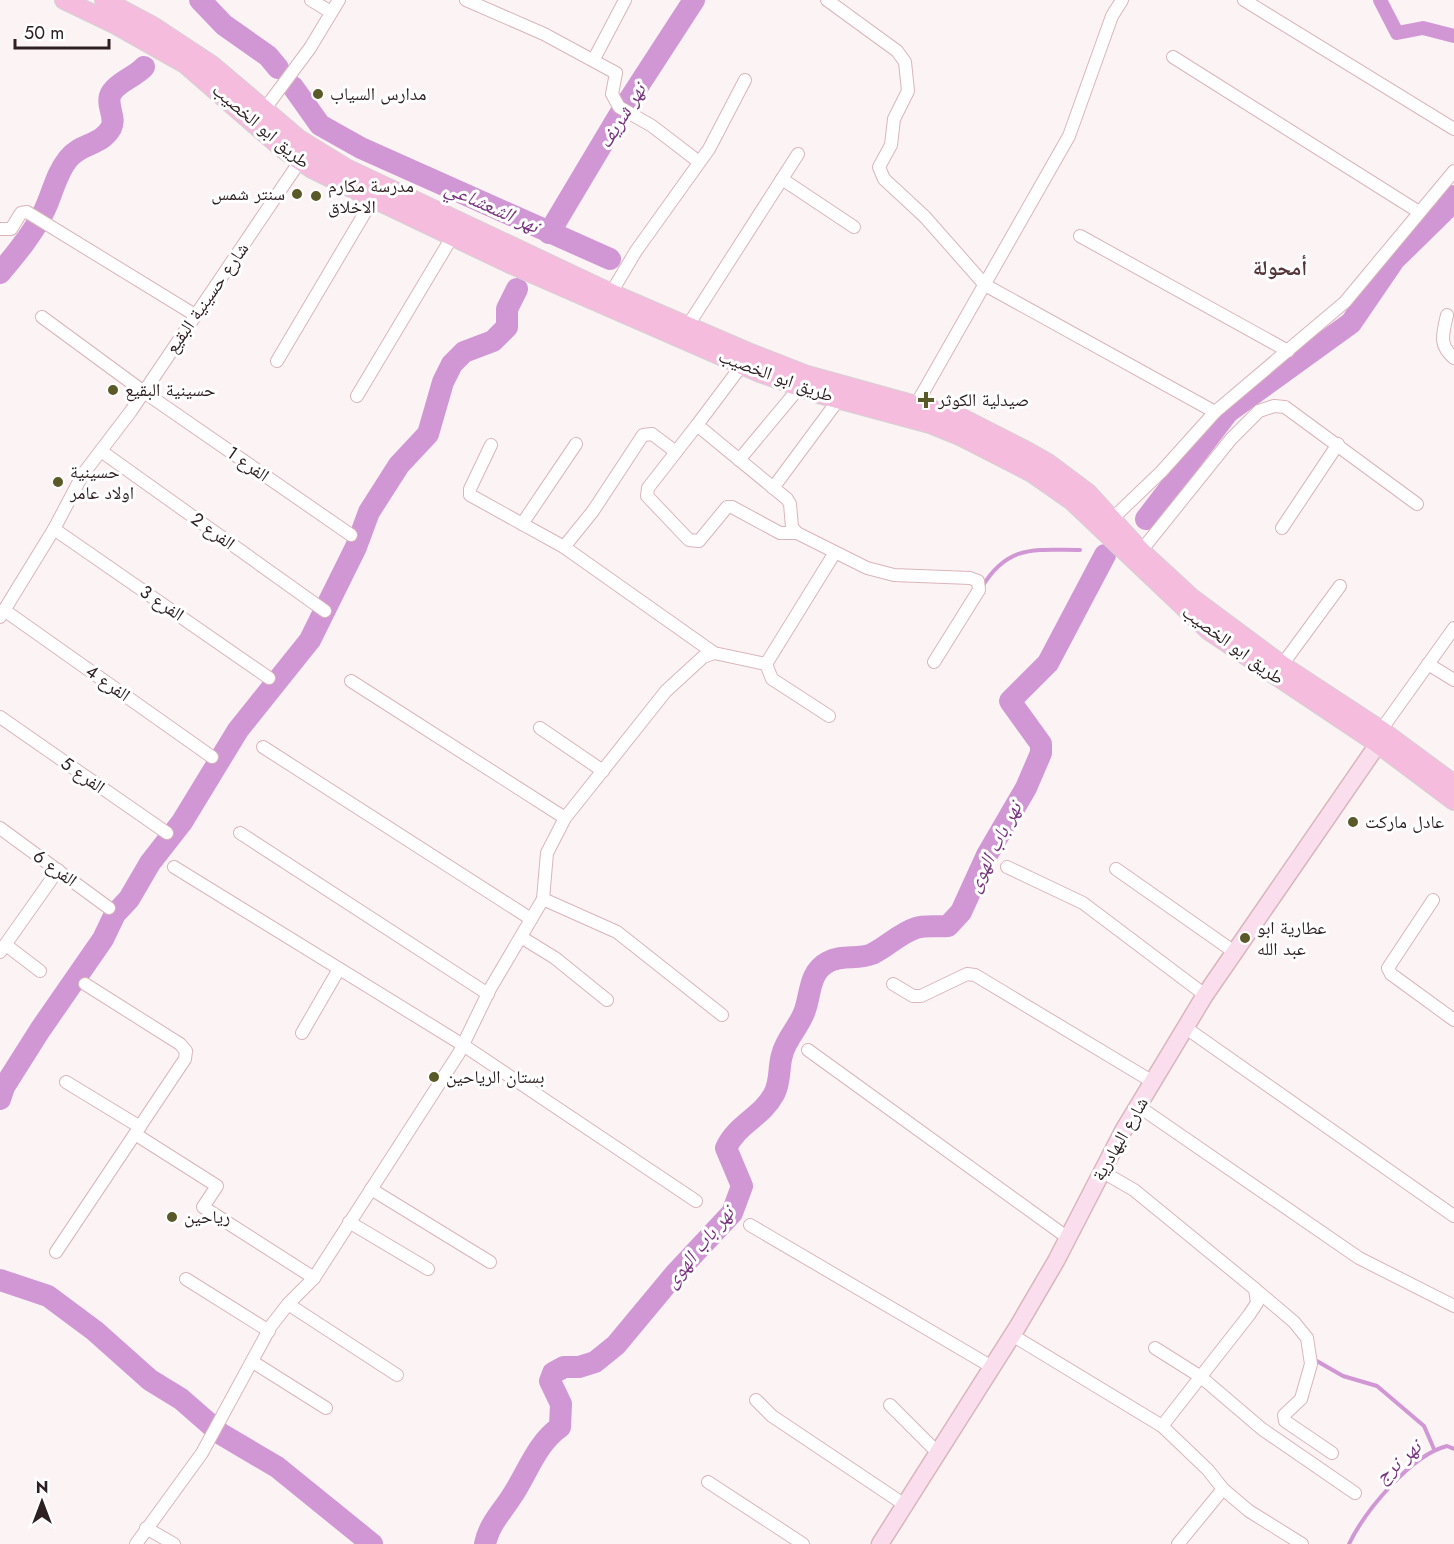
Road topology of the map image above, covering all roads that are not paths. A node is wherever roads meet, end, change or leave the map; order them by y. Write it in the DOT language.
graph roads {
  1 [pos="104,0"];
  2 [pos="311,0"];
  3 [pos="339,0"];
  4 [pos="466,0"];
  5 [pos="625,0"];
  6 [pos="827,0"];
  7 [pos="1122,0"];
  8 [pos="1244,0"];
  9 [pos="67,1"];
  10 [pos="331,12"];
  11 [pos="1173,57"];
  12 [pos="594,59"];
  13 [pos="745,80"];
  14 [pos="264,110"];
  15 [pos="1454,129"];
  16 [pos="798,154"];
  17 [pos="300,161"];
  18 [pos="699,162"];
  19 [pos="1454,171"];
  20 [pos="783,179"];
  21 [pos="374,199"];
  22 [pos="1419,212"];
  23 [pos="854,227"];
  24 [pos="0,228"];
  25 [pos="1080,236"];
  26 [pos="453,237"];
  27 [pos="985,285"];
  28 [pos="611,293"];
  29 [pos="195,315"];
  30 [pos="1447,315"];
  31 [pos="42,317"];
  32 [pos="687,327"];
  33 [pos="1287,351"];
  34 [pos="1454,358"];
  35 [pos="277,361"];
  36 [pos="741,365"];
  37 [pos="799,388"];
  38 [pos="144,392"];
  39 [pos="357,396"];
  40 [pos="839,399"];
  41 [pos="916,403"];
  42 [pos="1215,412"];
  43 [pos="697,425"];
  44 [pos="982,437"];
  45 [pos="576,444"];
  46 [pos="1338,444"];
  47 [pos="491,445"];
  48 [pos="101,451"];
  49 [pos="676,452"];
  50 [pos="739,460"];
  51 [pos="773,488"];
  52 [pos="1417,504"];
  53 [pos="1112,519"];
  54 [pos="522,524"];
  55 [pos="1281,528"];
  56 [pos="54,530"];
  57 [pos="797,533"];
  58 [pos="351,535"];
  59 [pos="564,547"];
  60 [pos="1142,551"];
  61 [pos="834,554"];
  62 [pos="1340,586"];
  63 [pos="325,611"];
  64 [pos="2,614"];
  65 [pos="1454,628"];
  66 [pos="714,653"];
  67 [pos="934,662"];
  68 [pos="766,664"];
  69 [pos="1428,664"];
  70 [pos="1281,665"];
  71 [pos="269,678"];
  72 [pos="1454,680"];
  73 [pos="351,681"];
  74 [pos="829,716"];
  75 [pos="0,717"];
  76 [pos="540,728"];
  77 [pos="1379,737"];
  78 [pos="263,747"];
  79 [pos="212,757"];
  80 [pos="603,771"];
  81 [pos="1454,783"];
  82 [pos="1454,801"];
  83 [pos="565,818"];
  84 [pos="0,828"];
  85 [pos="167,833"];
  86 [pos="240,833"];
  87 [pos="174,867"];
  88 [pos="1007,867"];
  89 [pos="1116,869"];
  90 [pos="58,870"];
  91 [pos="543,899"];
  92 [pos="1433,900"];
  93 [pos="109,908"];
  94 [pos="531,919"];
  95 [pos="521,937"];
  96 [pos="3,948"];
  97 [pos="1233,951"];
  98 [pos="339,969"];
  99 [pos="40,971"];
  100 [pos="85,984"];
  101 [pos="893,984"];
  102 [pos="488,994"];
  103 [pos="1205,995"];
  104 [pos="608,1000"];
  105 [pos="722,1015"];
  106 [pos="1454,1020"];
  107 [pos="1186,1028"];
  108 [pos="302,1033"];
  109 [pos="462,1045"];
  110 [pos="808,1050"];
  111 [pos="66,1082"];
  112 [pos="1153,1082"];
  113 [pos="1138,1106"];
  114 [pos="138,1131"];
  115 [pos="1101,1171"];
  116 [pos="370,1189"];
  117 [pos="696,1201"];
  118 [pos="1454,1216"];
  119 [pos="349,1222"];
  120 [pos="750,1225"];
  121 [pos="1068,1238"];
  122 [pos="56,1252"];
  123 [pos="490,1262"];
  124 [pos="428,1269"];
  125 [pos="314,1278"];
  126 [pos="186,1280"];
  127 [pos="1255,1289"];
  128 [pos="288,1304"];
  129 [pos="1454,1306"];
  130 [pos="269,1331"];
  131 [pos="1012,1335"];
  132 [pos="1155,1348"];
  133 [pos="252,1362"];
  134 [pos="992,1367"];
  135 [pos="397,1375"];
  136 [pos="1201,1377"];
  137 [pos="756,1400"];
  138 [pos="890,1405"];
  139 [pos="326,1408"];
  140 [pos="1162,1426"];
  141 [pos="938,1453"];
  142 [pos="1332,1453"];
  143 [pos="708,1482"];
  144 [pos="1223,1489"];
  145 [pos="1355,1493"];
  146 [pos="905,1505"];
  147 [pos="146,1528"];
  148 [pos="136,1544"];
  149 [pos="174,1544"];
  150 [pos="803,1544"];
  151 [pos="880,1544"];
  152 [pos="1178,1544"];
  153 [pos="1302,1544"];
  1 -- 14 [label="main road, طريق ابو الخصيب"];
  2 -- 10 [label="street"];
  3 -- 10 [label="street"];
  4 -- 12 [label="street"];
  5 -- 12 [label="street"];
  6 -- 27 [label="street"];
  7 -- 27 [label="street"];
  8 -- 15 [label="street"];
  9 -- 17 [label="main road, طريق ابو الخصيب"];
  10 -- 14 [label="street"];
  11 -- 22 [label="street"];
  12 -- 18 [label="street"];
  13 -- 18 [label="street"];
  14 -- 28 [label="main road, طريق ابو الخصيب"];
  16 -- 20 [label="street"];
  17 -- 21 [label="main road, طريق ابو الخصيب"];
  17 -- 29 [label="street, شارع حسينية البقيع"];
  18 -- 28 [label="street"];
  19 -- 22 [label="street"];
  20 -- 23 [label="street"];
  20 -- 32 [label="street"];
  21 -- 26 [label="main road, طريق ابو الخصيب"];
  21 -- 35 [label="street"];
  22 -- 33 [label="street"];
  24 -- 29 [label="street"];
  25 -- 33 [label="street"];
  26 -- 36 [label="main road, طريق ابو الخصيب"];
  26 -- 39 [label="street"];
  27 -- 41 [label="street"];
  27 -- 42 [label="street"];
  28 -- 32 [label="main road, طريق ابو الخصيب"];
  29 -- 38 [label="street, شارع حسينية البقيع"];
  30 -- 34 [label="street"];
  31 -- 38 [label="street, الفرع 1"];
  32 -- 41 [label="main road, طريق ابو الخصيب"];
  33 -- 42 [label="street"];
  36 -- 37 [label="main road, طريق ابو الخصيب"];
  36 -- 43 [label="street"];
  37 -- 40 [label="main road, طريق ابو الخصيب"];
  37 -- 50 [label="street"];
  38 -- 48 [label="street, شارع حسينية البقيع"];
  38 -- 58 [label="street, الفرع 1"];
  40 -- 44 [label="main road, طريق ابو الخصيب"];
  40 -- 51 [label="street"];
  41 -- 44 [label="main road, طريق ابو الخصيب"];
  42 -- 53 [label="street"];
  43 -- 49 [label="street"];
  43 -- 50 [label="street"];
  44 -- 53 [label="main road, طريق ابو الخصيب"];
  44 -- 77 [label="main road, طريق ابو الخصيب"];
  45 -- 54 [label="street"];
  46 -- 52 [label="street"];
  46 -- 55 [label="street"];
  46 -- 60 [label="street"];
  47 -- 54 [label="street"];
  48 -- 56 [label="street, شارع حسينية البقيع"];
  48 -- 63 [label="street, الفرع 2"];
  49 -- 57 [label="street"];
  49 -- 59 [label="street"];
  50 -- 51 [label="street"];
  51 -- 57 [label="street"];
  53 -- 60 [label="main road, طريق ابو الخصيب"];
  54 -- 59 [label="street"];
  56 -- 64 [label="street, شارع حسينية البقيع"];
  56 -- 71 [label="street, الفرع 3"];
  57 -- 61 [label="street"];
  59 -- 66 [label="street"];
  60 -- 70 [label="main road, طريق ابو الخصيب"];
  61 -- 67 [label="street"];
  61 -- 68 [label="street"];
  62 -- 70 [label="street"];
  64 -- 79 [label="street, الفرع 4"];
  65 -- 69 [label="street"];
  66 -- 68 [label="street"];
  66 -- 80 [label="street"];
  68 -- 74 [label="street"];
  69 -- 72 [label="street"];
  69 -- 77 [label="street"];
  70 -- 77 [label="main road, طريق ابو الخصيب"];
  73 -- 83 [label="street"];
  75 -- 85 [label="street, الفرع 5"];
  76 -- 80 [label="street"];
  77 -- 81 [label="main road, طريق ابو الخصيب"];
  77 -- 82 [label="main road, طريق ابو الخصيب"];
  77 -- 97 [label="main road, شارع البهادرية"];
  78 -- 94 [label="street"];
  80 -- 83 [label="street"];
  83 -- 91 [label="street"];
  84 -- 90 [label="street, الفرع 6"];
  86 -- 102 [label="street"];
  87 -- 98 [label="street"];
  88 -- 103 [label="street"];
  89 -- 97 [label="street"];
  90 -- 93 [label="street, الفرع 6"];
  90 -- 96 [label="street"];
  91 -- 94 [label="street"];
  91 -- 105 [label="street"];
  92 -- 106 [label="street"];
  94 -- 95 [label="street"];
  95 -- 102 [label="street"];
  95 -- 104 [label="street"];
  96 -- 99 [label="street"];
  97 -- 103 [label="main road, شارع البهادرية"];
  98 -- 108 [label="street"];
  98 -- 109 [label="street"];
  100 -- 114 [label="street"];
  101 -- 112 [label="street"];
  102 -- 109 [label="street"];
  103 -- 107 [label="main road, شارع البهادرية"];
  107 -- 112 [label="main road, شارع البهادرية"];
  107 -- 118 [label="street"];
  109 -- 116 [label="street"];
  109 -- 117 [label="street"];
  110 -- 121 [label="street"];
  111 -- 114 [label="street"];
  112 -- 113 [label="main road, شارع البهادرية"];
  113 -- 115 [label="main road, شارع البهادرية"];
  113 -- 129 [label="street"];
  114 -- 122 [label="street"];
  114 -- 125 [label="street"];
  115 -- 121 [label="main road, شارع البهادرية"];
  115 -- 127 [label="street"];
  116 -- 119 [label="street"];
  116 -- 123 [label="street"];
  119 -- 124 [label="street"];
  119 -- 125 [label="street"];
  120 -- 134 [label="street"];
  121 -- 131 [label="main road, شارع البهادرية"];
  125 -- 128 [label="street"];
  126 -- 130 [label="street"];
  127 -- 136 [label="street"];
  127 -- 142 [label="street"];
  128 -- 130 [label="street"];
  128 -- 135 [label="street"];
  130 -- 133 [label="street"];
  131 -- 134 [label="main road, شارع البهادرية"];
  131 -- 140 [label="street"];
  132 -- 136 [label="street"];
  133 -- 139 [label="street"];
  133 -- 147 [label="street"];
  134 -- 141 [label="main road, شارع البهادرية"];
  136 -- 140 [label="street"];
  136 -- 145 [label="street"];
  137 -- 146 [label="street"];
  138 -- 141 [label="street"];
  140 -- 144 [label="street"];
  141 -- 146 [label="main road, شارع البهادرية"];
  143 -- 150 [label="street"];
  144 -- 152 [label="street"];
  144 -- 153 [label="street"];
  146 -- 151 [label="main road, شارع البهادرية"];
  147 -- 148 [label="street"];
  147 -- 149 [label="street"];
}
